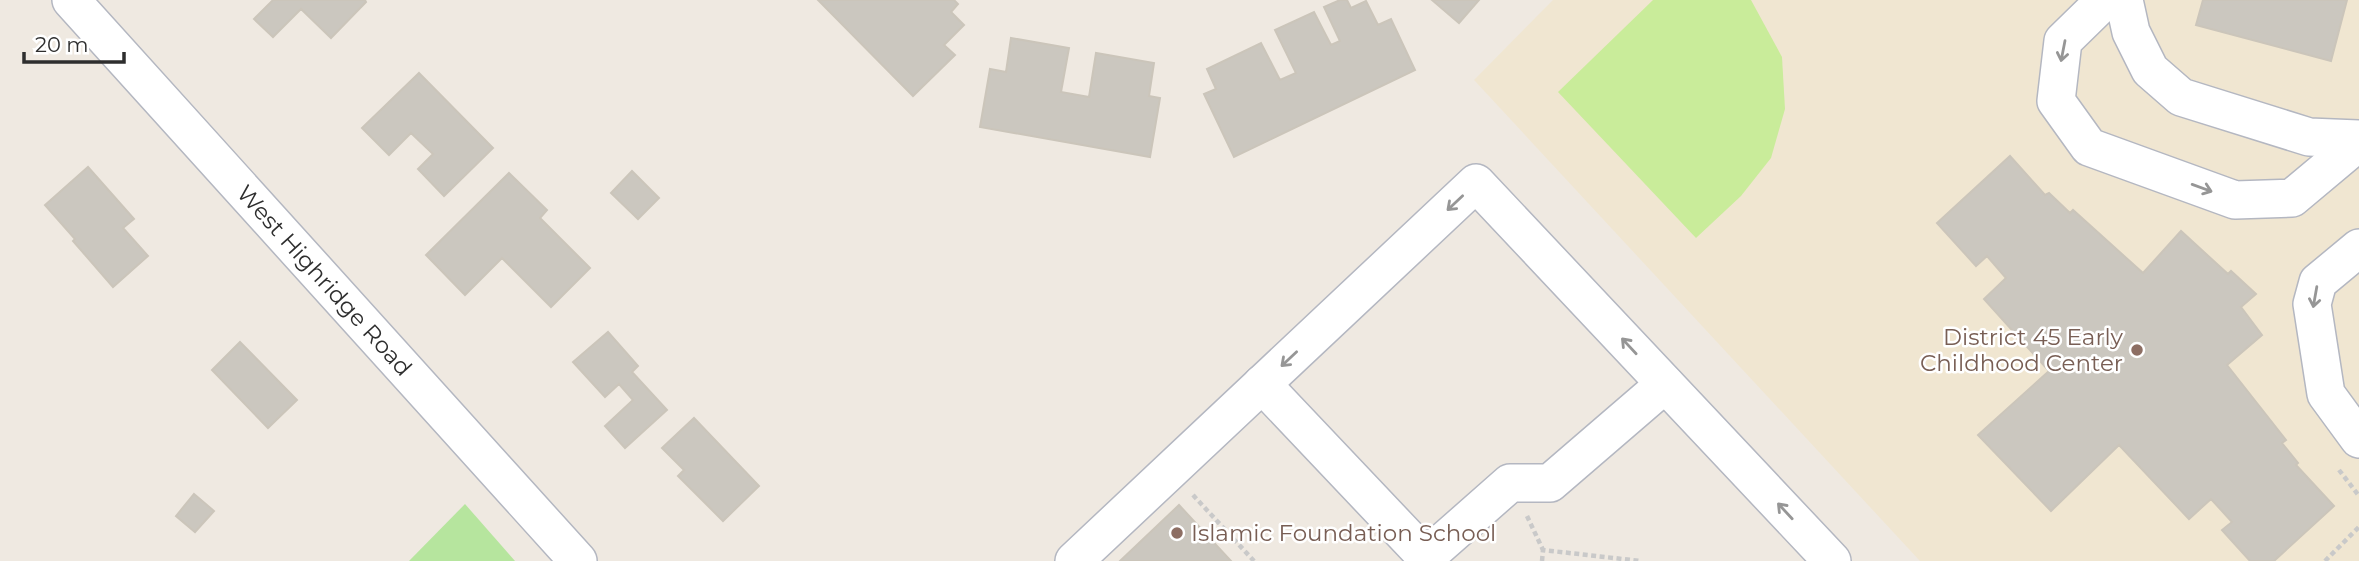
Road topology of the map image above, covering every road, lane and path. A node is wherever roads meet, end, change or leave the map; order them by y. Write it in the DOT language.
graph roads {
  1 [pos="71,0"];
  2 [pos="2105,0"];
  3 [pos="2124,0"];
  4 [pos="2359,140"];
  5 [pos="2359,248"];
  6 [pos="1262,384"];
  7 [pos="1665,384"];
  8 [pos="2359,439"];
  9 [pos="1184,486"];
  10 [pos="2359,527"];
  11 [pos="579,561"];
  12 [pos="1074,561"];
  13 [pos="1254,561"];
  14 [pos="1542,561"];
  15 [pos="1640,561"];
  16 [pos="1832,561"];
  17 [pos="2325,561"];
  1 -- 11 [label="street, West Highridge Road"];
  2 -- 4 [label="street, one-way"];
  3 -- 4 [label="street"];
  5 -- 8 [label="street, one-way"];
  6 -- 7 [label="street"];
  7 -- 6 [label="street, one-way"];
  6 -- 12 [label="street"];
  16 -- 7 [label="street, one-way"];
  9 -- 13 [label="path"];
  10 -- 17 [label="path"];
  14 -- 15 [label="path"];
}
